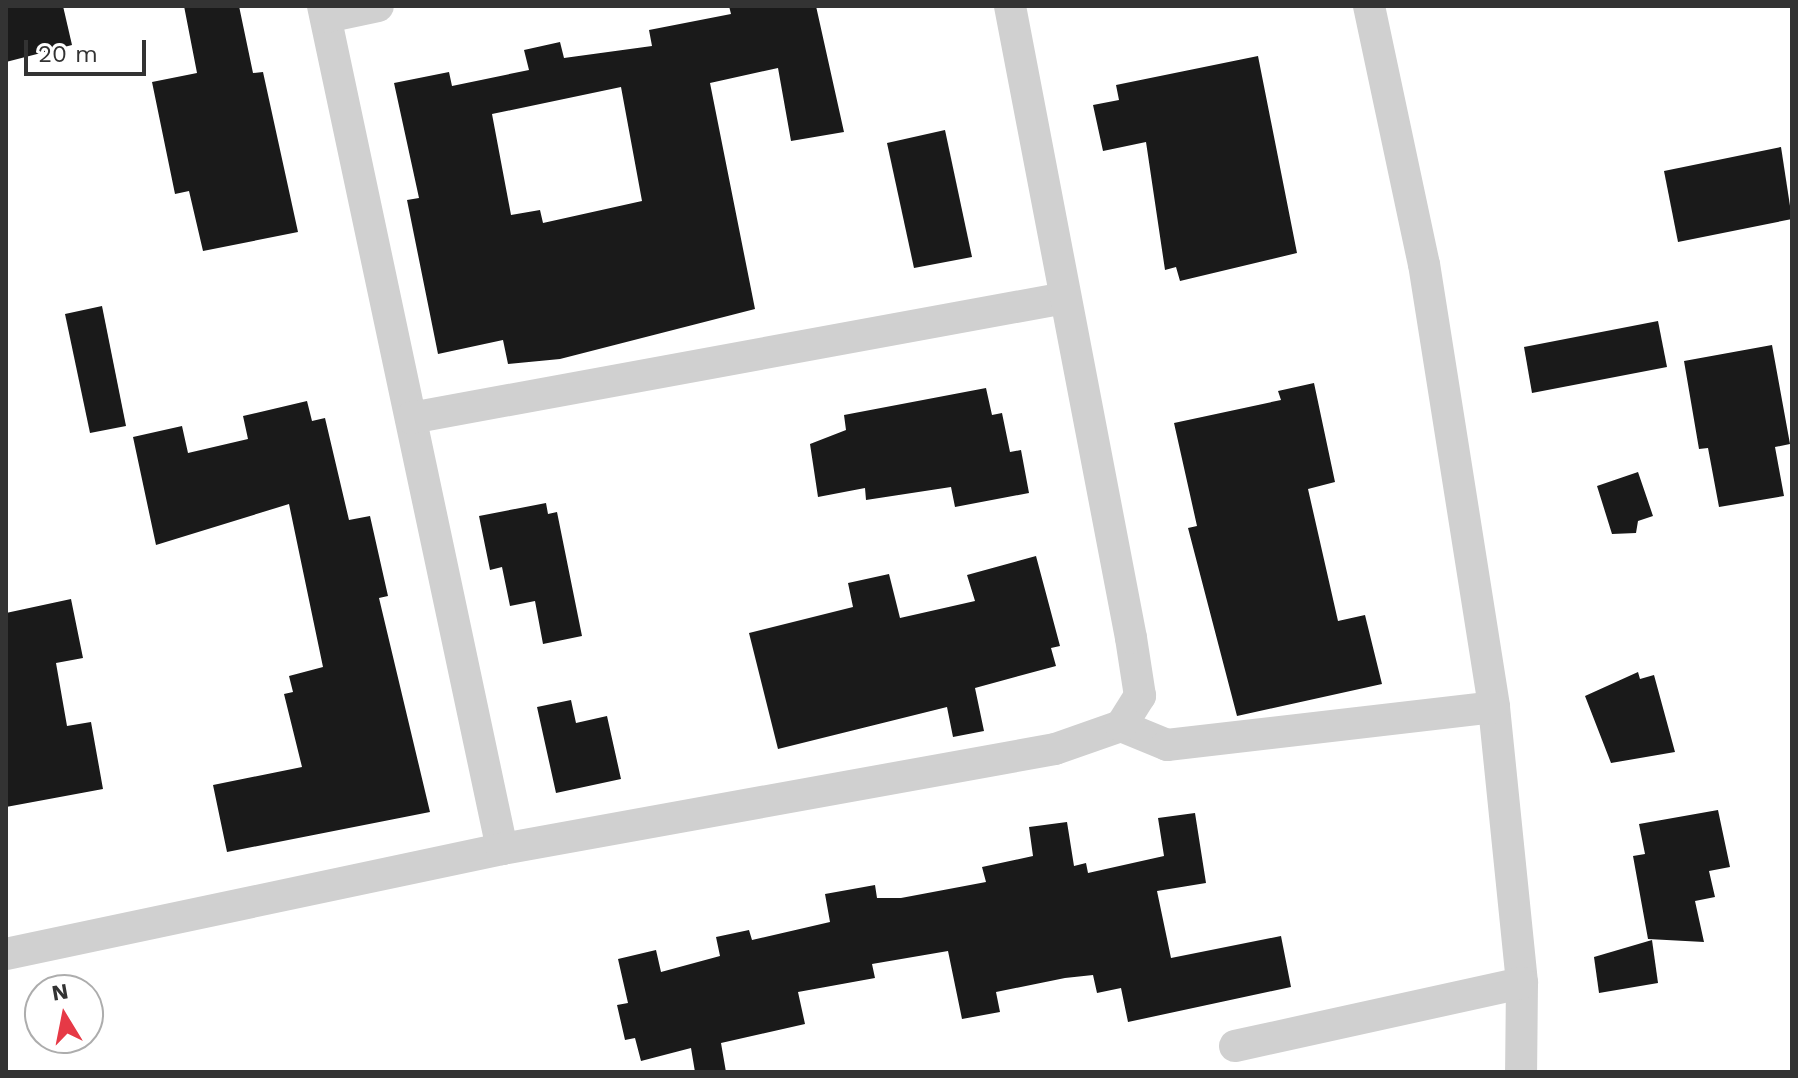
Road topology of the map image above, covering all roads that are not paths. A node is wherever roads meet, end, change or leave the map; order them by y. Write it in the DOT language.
graph roads {
  1 [pos="378,6"];
  2 [pos="1010,6"];
  3 [pos="1369,6"];
  4 [pos="325,12"];
  5 [pos="1065,298"];
  6 [pos="411,418"];
  7 [pos="1494,707"];
  8 [pos="1121,726"];
  9 [pos="502,849"];
  10 [pos="6,954"];
  11 [pos="1522,983"];
  12 [pos="1235,1046"];
  13 [pos="1521,1072"];
  1 -- 4 [label="street"];
  2 -- 5 [label="street"];
  3 -- 7 [label="street"];
  4 -- 6 [label="street"];
  5 -- 6 [label="street"];
  5 -- 8 [label="street"];
  6 -- 9 [label="street"];
  7 -- 8 [label="street"];
  7 -- 11 [label="street"];
  8 -- 9 [label="street"];
  9 -- 10 [label="street"];
  11 -- 12 [label="street"];
  11 -- 13 [label="street"];
}
